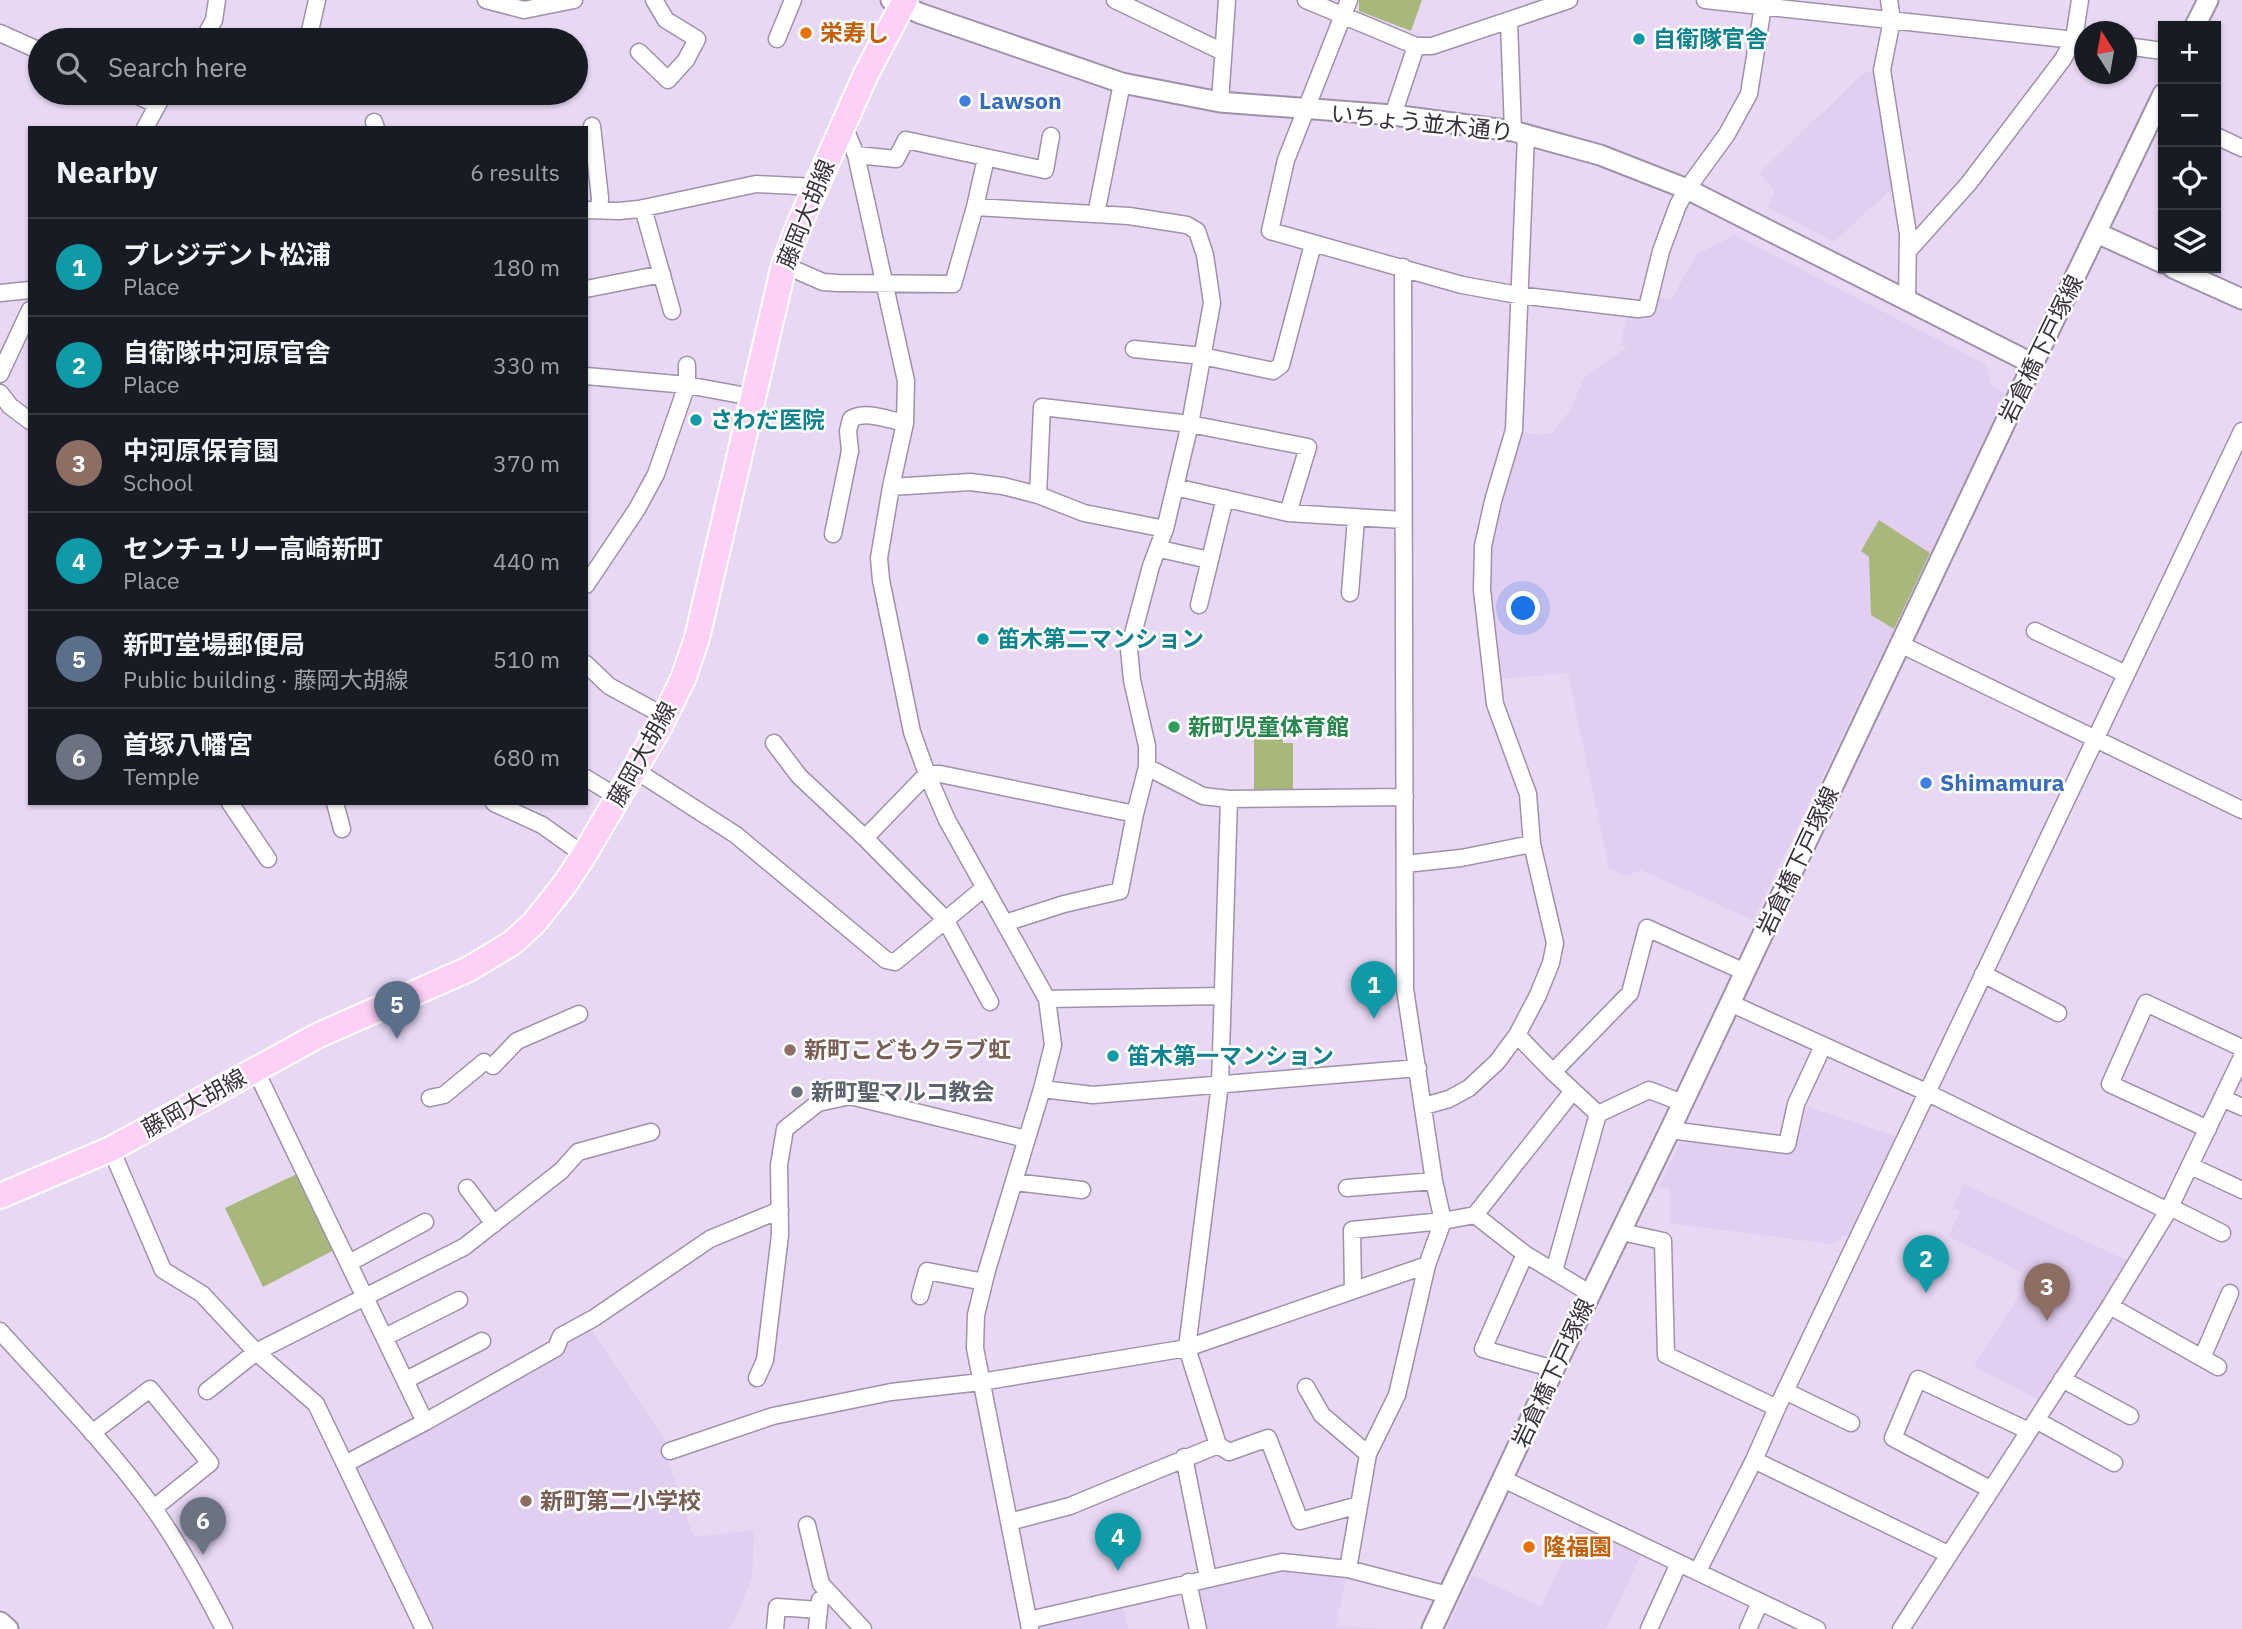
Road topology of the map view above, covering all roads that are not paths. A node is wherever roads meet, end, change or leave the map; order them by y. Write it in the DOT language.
graph roads {
  1 [pos="217,0"];
  2 [pos="317,0"];
  3 [pos="486,0"];
  4 [pos="574,0"];
  5 [pos="654,0"];
  6 [pos="793,0"];
  7 [pos="1115,0"];
  8 [pos="1227,0"];
  9 [pos="1306,0"];
  10 [pos="1569,0"];
  11 [pos="1705,0"];
  12 [pos="2080,0"];
  13 [pos="2208,0"];
  14 [pos="1889,1"];
  15 [pos="899,2"];
  16 [pos="1764,4"];
  17 [pos="1346,8"];
  18 [pos="1519,12"];
  19 [pos="1892,20"];
  20 [pos="2079,21"];
  21 [pos="2198,21"];
  22 [pos="210,28"];
  23 [pos="311,28"];
  24 [pos="0,33"];
  25 [pos="777,39"];
  26 [pos="2074,39"];
  27 [pos="28,46"];
  28 [pos="1416,46"];
  29 [pos="2074,46"];
  30 [pos="2137,47"];
  31 [pos="2158,50"];
  32 [pos="639,52"];
  33 [pos="1223,52"];
  34 [pos="1122,83"];
  35 [pos="1220,102"];
  36 [pos="157,105"];
  37 [pos="1305,110"];
  38 [pos="2158,112"];
  39 [pos="1393,116"];
  40 [pos="146,126"];
  41 [pos="592,126"];
  42 [pos="844,126"];
  43 [pos="1519,133"];
  44 [pos="1051,136"];
  45 [pos="2221,138"];
  46 [pos="2242,148"];
  47 [pos="856,155"];
  48 [pos="986,158"];
  49 [pos="816,187"];
  50 [pos="1687,189"];
  51 [pos="1098,204"];
  52 [pos="643,208"];
  53 [pos="975,208"];
  54 [pos="592,210"];
  55 [pos="2097,233"];
  56 [pos="1313,244"];
  57 [pos="1908,251"];
  58 [pos="2158,262"];
  59 [pos="783,265"];
  60 [pos="1403,267"];
  61 [pos="2184,273"];
  62 [pos="662,274"];
  63 [pos="886,282"];
  64 [pos="588,289"];
  65 [pos="28,290"];
  66 [pos="0,293"];
  67 [pos="1518,295"];
  68 [pos="2242,299"];
  69 [pos="1907,301"];
  70 [pos="672,311"];
  71 [pos="28,314"];
  72 [pos="1134,349"];
  73 [pos="1202,356"];
  74 [pos="2033,364"];
  75 [pos="687,365"];
  76 [pos="0,374"];
  77 [pos="588,376"];
  78 [pos="687,385"];
  79 [pos="0,393"];
  80 [pos="752,397"];
  81 [pos="28,420"];
  82 [pos="905,423"];
  83 [pos="1190,424"];
  84 [pos="2242,431"];
  85 [pos="891,486"];
  86 [pos="1175,487"];
  87 [pos="1038,495"];
  88 [pos="1225,498"];
  89 [pos="1288,513"];
  90 [pos="1356,519"];
  91 [pos="1403,520"];
  92 [pos="1166,529"];
  93 [pos="833,534"];
  94 [pos="1160,549"];
  95 [pos="1209,560"];
  96 [pos="588,581"];
  97 [pos="1350,593"];
  98 [pos="1199,605"];
  99 [pos="2035,631"];
  100 [pos="1900,644"];
  101 [pos="588,666"];
  102 [pos="2126,674"];
  103 [pos="664,716"];
  104 [pos="2095,739"];
  105 [pos="774,743"];
  106 [pos="1147,766"];
  107 [pos="635,770"];
  108 [pos="927,774"];
  109 [pos="588,779"];
  110 [pos="1405,797"];
  111 [pos="619,798"];
  112 [pos="1229,799"];
  113 [pos="235,805"];
  114 [pos="336,805"];
  115 [pos="498,805"];
  116 [pos="2242,810"];
  117 [pos="1135,814"];
  118 [pos="342,829"];
  119 [pos="865,838"];
  120 [pos="1532,844"];
  121 [pos="584,855"];
  122 [pos="268,859"];
  123 [pos="1405,864"];
  124 [pos="984,888"];
  125 [pos="945,919"];
  126 [pos="1005,923"];
  127 [pos="1745,972"];
  128 [pos="1983,974"];
  129 [pos="1222,996"];
  130 [pos="1047,999"];
  131 [pos="990,1002"];
  132 [pos="1730,1003"];
  133 [pos="2058,1013"];
  134 [pos="579,1014"];
  135 [pos="1517,1035"];
  136 [pos="1823,1046"];
  137 [pos="2242,1048"];
  138 [pos="2242,1057"];
  139 [pos="1418,1068"];
  140 [pos="255,1069"];
  141 [pos="1553,1072"];
  142 [pos="1220,1084"];
  143 [pos="1042,1090"];
  144 [pos="1573,1091"];
  145 [pos="1926,1092"];
  146 [pos="430,1098"];
  147 [pos="2222,1098"];
  148 [pos="1683,1103"];
  149 [pos="1424,1106"];
  150 [pos="2242,1107"];
  151 [pos="1598,1114"];
  152 [pos="2208,1129"];
  153 [pos="1670,1130"];
  154 [pos="651,1132"];
  155 [pos="1026,1139"];
  156 [pos="111,1149"];
  157 [pos="2191,1166"];
  158 [pos="1434,1181"];
  159 [pos="1014,1182"];
  160 [pos="467,1188"];
  161 [pos="1347,1188"];
  162 [pos="1082,1190"];
  163 [pos="2242,1190"];
  164 [pos="0,1196"];
  165 [pos="2169,1209"];
  166 [pos="780,1210"];
  167 [pos="1475,1215"];
  168 [pos="1443,1221"];
  169 [pos="425,1222"];
  170 [pos="494,1224"];
  171 [pos="1622,1232"];
  172 [pos="2222,1233"];
  173 [pos="1525,1254"];
  174 [pos="349,1263"];
  175 [pos="1427,1265"];
  176 [pos="1554,1271"];
  177 [pos="984,1282"];
  178 [pos="1353,1289"];
  179 [pos="2230,1293"];
  180 [pos="1591,1294"];
  181 [pos="920,1296"];
  182 [pos="364,1297"];
  183 [pos="458,1300"];
  184 [pos="2110,1306"];
  185 [pos="0,1331"];
  186 [pos="385,1337"];
  187 [pos="482,1341"];
  188 [pos="1187,1348"];
  189 [pos="256,1352"];
  190 [pos="2202,1358"];
  191 [pos="2218,1367"];
  192 [pos="1554,1369"];
  193 [pos="757,1378"];
  194 [pos="2063,1379"];
  195 [pos="406,1380"];
  196 [pos="981,1382"];
  197 [pos="1306,1387"];
  198 [pos="207,1391"];
  199 [pos="1785,1391"];
  200 [pos="1777,1408"];
  201 [pos="2130,1416"];
  202 [pos="425,1422"];
  203 [pos="1851,1423"];
  204 [pos="2032,1425"];
  205 [pos="92,1433"];
  206 [pos="1218,1445"];
  207 [pos="670,1451"];
  208 [pos="1368,1454"];
  209 [pos="1184,1457"];
  210 [pos="1754,1460"];
  211 [pos="2114,1463"];
  212 [pos="345,1464"];
  213 [pos="1503,1479"];
  214 [pos="1990,1489"];
  215 [pos="1359,1505"];
  216 [pos="154,1508"];
  217 [pos="1009,1522"];
  218 [pos="807,1525"];
  219 [pos="1948,1554"];
  220 [pos="1679,1563"];
  221 [pos="1348,1569"];
  222 [pos="1698,1571"];
  223 [pos="1208,1578"];
  224 [pos="1188,1582"];
  225 [pos="821,1584"];
  226 [pos="1448,1595"];
  227 [pos="1760,1602"];
  228 [pos="819,1610"];
  229 [pos="0,1623"];
  230 [pos="1030,1624"];
  231 [pos="8,1629"];
  232 [pos="224,1629"];
  233 [pos="424,1629"];
  234 [pos="775,1629"];
  235 [pos="817,1629"];
  236 [pos="863,1629"];
  237 [pos="1198,1629"];
  238 [pos="1432,1629"];
  239 [pos="1649,1629"];
  240 [pos="1748,1629"];
  241 [pos="1817,1629"];
  242 [pos="1900,1629"];
  1 -- 22 [label="street"];
  2 -- 23 [label="street"];
  3 -- 4 [label="street"];
  5 -- 32 [label="street"];
  6 -- 25 [label="street"];
  7 -- 33 [label="street"];
  8 -- 33 [label="street"];
  9 -- 17 [label="street"];
  10 -- 18 [label="street"];
  11 -- 16 [label="street"];
  12 -- 20 [label="street"];
  13 -- 21 [label="street"];
  14 -- 19 [label="street"];
  15 -- 34 [label="street, いちょう並木通り"];
  15 -- 42 [label="main road, 藤岡大胡線"];
  16 -- 19 [label="street"];
  16 -- 50 [label="street"];
  17 -- 28 [label="street"];
  17 -- 37 [label="street"];
  18 -- 28 [label="street"];
  18 -- 43 [label="street"];
  19 -- 26 [label="street"];
  19 -- 57 [label="street"];
  24 -- 27 [label="street"];
  28 -- 39 [label="street"];
  29 -- 57 [label="street"];
  30 -- 31 [label="street"];
  33 -- 35 [label="street"];
  34 -- 35 [label="street, いちょう並木通り"];
  34 -- 51 [label="street"];
  35 -- 37 [label="street, いちょう並木通り"];
  36 -- 40 [label="street"];
  37 -- 39 [label="street, いちょう並木通り"];
  37 -- 56 [label="street"];
  38 -- 55 [label="street, 岩倉橋下戸塚線"];
  39 -- 43 [label="street, いちょう並木通り"];
  41 -- 54 [label="street"];
  42 -- 47 [label="street"];
  42 -- 49 [label="main road, 藤岡大胡線"];
  43 -- 50 [label="street, いちょう並木通り"];
  43 -- 67 [label="street"];
  44 -- 48 [label="street"];
  45 -- 46 [label="street"];
  47 -- 48 [label="street"];
  47 -- 63 [label="street"];
  48 -- 53 [label="street"];
  49 -- 52 [label="street"];
  49 -- 59 [label="main road, 藤岡大胡線"];
  50 -- 67 [label="street"];
  50 -- 69 [label="street, いちょう並木通り"];
  52 -- 54 [label="street"];
  52 -- 62 [label="street"];
  53 -- 63 [label="street"];
  53 -- 73 [label="street"];
  55 -- 58 [label="street"];
  55 -- 74 [label="street, 岩倉橋下戸塚線"];
  56 -- 60 [label="street"];
  56 -- 73 [label="street"];
  57 -- 69 [label="street"];
  59 -- 63 [label="street"];
  59 -- 80 [label="main road, 藤岡大胡線"];
  60 -- 67 [label="street"];
  60 -- 91 [label="street"];
  61 -- 68 [label="street"];
  62 -- 64 [label="street"];
  62 -- 70 [label="street"];
  63 -- 82 [label="street"];
  65 -- 66 [label="street"];
  67 -- 120 [label="street"];
  69 -- 74 [label="street, いちょう並木通り"];
  71 -- 76 [label="street"];
  72 -- 73 [label="street"];
  73 -- 83 [label="street"];
  74 -- 100 [label="street, 岩倉橋下戸塚線"];
  75 -- 78 [label="street"];
  77 -- 78 [label="street"];
  78 -- 80 [label="street"];
  78 -- 96 [label="street"];
  79 -- 81 [label="street"];
  80 -- 103 [label="main road, 藤岡大胡線"];
  82 -- 85 [label="street"];
  82 -- 93 [label="street"];
  83 -- 86 [label="street"];
  83 -- 87 [label="street"];
  83 -- 89 [label="street"];
  84 -- 102 [label="street"];
  85 -- 87 [label="street"];
  85 -- 108 [label="street"];
  86 -- 88 [label="street"];
  86 -- 92 [label="street"];
  87 -- 92 [label="street"];
  88 -- 89 [label="street"];
  88 -- 95 [label="street"];
  89 -- 90 [label="street"];
  90 -- 91 [label="street"];
  90 -- 97 [label="street"];
  91 -- 110 [label="street"];
  92 -- 94 [label="street"];
  94 -- 95 [label="street"];
  94 -- 106 [label="street"];
  95 -- 98 [label="street"];
  99 -- 102 [label="street"];
  100 -- 104 [label="street"];
  100 -- 127 [label="street, 岩倉橋下戸塚線"];
  101 -- 103 [label="street"];
  102 -- 104 [label="street"];
  103 -- 107 [label="main road, 藤岡大胡線"];
  104 -- 116 [label="street"];
  104 -- 128 [label="street"];
  105 -- 119 [label="street"];
  106 -- 112 [label="street"];
  106 -- 117 [label="street"];
  107 -- 111 [label="main road, 藤岡大胡線"];
  107 -- 125 [label="street"];
  108 -- 117 [label="street"];
  108 -- 119 [label="street"];
  108 -- 124 [label="street"];
  109 -- 111 [label="street"];
  110 -- 112 [label="street"];
  110 -- 123 [label="street"];
  111 -- 121 [label="main road, 藤岡大胡線"];
  112 -- 129 [label="street"];
  113 -- 122 [label="street"];
  114 -- 118 [label="street"];
  115 -- 121 [label="street"];
  117 -- 126 [label="street"];
  119 -- 125 [label="street"];
  120 -- 123 [label="street"];
  120 -- 135 [label="street"];
  121 -- 140 [label="main road, 藤岡大胡線"];
  123 -- 139 [label="street"];
  124 -- 125 [label="street"];
  124 -- 126 [label="street"];
  125 -- 131 [label="street"];
  126 -- 130 [label="street"];
  127 -- 132 [label="street, 岩倉橋下戸塚線"];
  127 -- 141 [label="street"];
  128 -- 133 [label="street"];
  128 -- 145 [label="street"];
  129 -- 130 [label="street"];
  129 -- 142 [label="street"];
  130 -- 143 [label="street"];
  132 -- 136 [label="street"];
  132 -- 148 [label="street, 岩倉橋下戸塚線"];
  134 -- 146 [label="street"];
  135 -- 141 [label="street"];
  135 -- 149 [label="street"];
  136 -- 145 [label="street"];
  136 -- 153 [label="street"];
  137 -- 152 [label="street"];
  138 -- 147 [label="street"];
  139 -- 142 [label="street"];
  139 -- 149 [label="street"];
  140 -- 156 [label="main road, 藤岡大胡線"];
  140 -- 174 [label="street"];
  141 -- 144 [label="street"];
  142 -- 143 [label="street"];
  142 -- 188 [label="street"];
  143 -- 155 [label="street"];
  144 -- 151 [label="street"];
  144 -- 167 [label="street"];
  145 -- 165 [label="street"];
  145 -- 199 [label="street"];
  147 -- 150 [label="street"];
  147 -- 152 [label="street"];
  148 -- 151 [label="street"];
  148 -- 153 [label="street, 岩倉橋下戸塚線"];
  149 -- 158 [label="street"];
  151 -- 176 [label="street"];
  152 -- 157 [label="street"];
  153 -- 171 [label="street, 岩倉橋下戸塚線"];
  154 -- 170 [label="street"];
  155 -- 159 [label="street"];
  155 -- 166 [label="street"];
  156 -- 164 [label="main road, 藤岡大胡線"];
  156 -- 189 [label="street"];
  157 -- 163 [label="street"];
  157 -- 165 [label="street"];
  158 -- 161 [label="street"];
  158 -- 168 [label="street"];
  159 -- 162 [label="street"];
  159 -- 177 [label="street"];
  160 -- 170 [label="street"];
  165 -- 172 [label="street"];
  165 -- 184 [label="street"];
  166 -- 193 [label="street"];
  166 -- 202 [label="street"];
  167 -- 168 [label="street"];
  167 -- 173 [label="street"];
  168 -- 175 [label="street"];
  168 -- 178 [label="street"];
  169 -- 174 [label="street"];
  170 -- 182 [label="street"];
  171 -- 180 [label="street, 岩倉橋下戸塚線"];
  171 -- 200 [label="street"];
  173 -- 176 [label="street"];
  173 -- 192 [label="street"];
  174 -- 182 [label="street"];
  175 -- 178 [label="street"];
  175 -- 208 [label="street"];
  176 -- 180 [label="street"];
  177 -- 181 [label="street"];
  177 -- 196 [label="street"];
  178 -- 188 [label="street"];
  179 -- 190 [label="street"];
  180 -- 192 [label="street, 岩倉橋下戸塚線"];
  182 -- 186 [label="street"];
  182 -- 189 [label="street"];
  183 -- 186 [label="street"];
  184 -- 190 [label="street"];
  184 -- 194 [label="street"];
  185 -- 205 [label="street"];
  186 -- 195 [label="street"];
  187 -- 195 [label="street"];
  188 -- 196 [label="street"];
  188 -- 206 [label="street"];
  189 -- 198 [label="street"];
  189 -- 212 [label="street"];
  190 -- 191 [label="street"];
  192 -- 213 [label="street, 岩倉橋下戸塚線"];
  194 -- 201 [label="street"];
  194 -- 204 [label="street"];
  195 -- 202 [label="street"];
  196 -- 207 [label="street"];
  196 -- 217 [label="street"];
  197 -- 208 [label="street"];
  199 -- 200 [label="street"];
  199 -- 203 [label="street"];
  200 -- 210 [label="street"];
  202 -- 212 [label="street"];
  204 -- 211 [label="street"];
  204 -- 214 [label="street"];
  204 -- 214 [label="street"];
  205 -- 216 [label="street"];
  205 -- 216 [label="street"];
  206 -- 209 [label="street"];
  206 -- 215 [label="street"];
  208 -- 215 [label="street"];
  209 -- 217 [label="street"];
  209 -- 223 [label="street"];
  210 -- 219 [label="street"];
  210 -- 222 [label="street"];
  212 -- 233 [label="street"];
  213 -- 220 [label="street"];
  213 -- 226 [label="street, 岩倉橋下戸塚線"];
  214 -- 219 [label="street"];
  215 -- 221 [label="street"];
  216 -- 232 [label="street"];
  217 -- 230 [label="street"];
  218 -- 225 [label="street"];
  219 -- 242 [label="street"];
  220 -- 222 [label="street"];
  220 -- 239 [label="street"];
  221 -- 223 [label="street"];
  221 -- 226 [label="street"];
  222 -- 227 [label="street"];
  223 -- 224 [label="street"];
  224 -- 230 [label="street"];
  224 -- 237 [label="street"];
  225 -- 228 [label="street"];
  225 -- 236 [label="street"];
  226 -- 238 [label="street, 岩倉橋下戸塚線"];
  227 -- 240 [label="street"];
  227 -- 241 [label="street"];
  228 -- 234 [label="street"];
  228 -- 235 [label="street"];
  229 -- 231 [label="street"];
}
